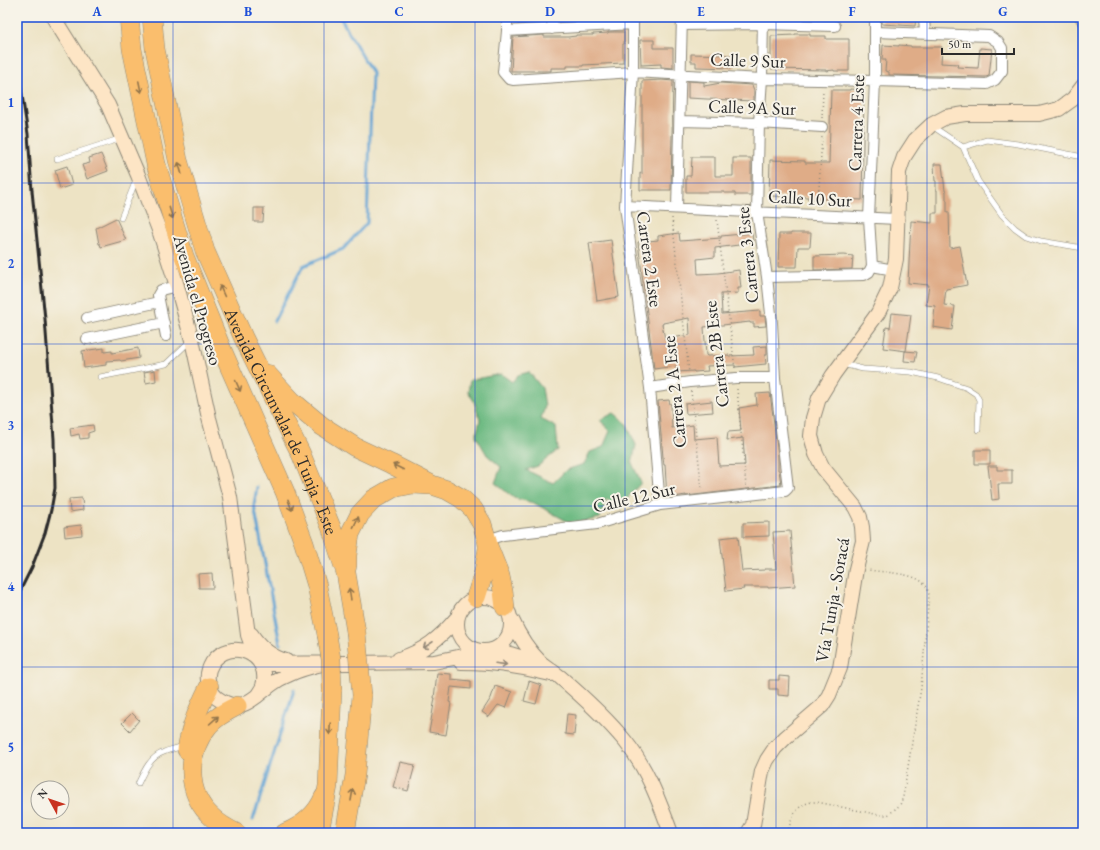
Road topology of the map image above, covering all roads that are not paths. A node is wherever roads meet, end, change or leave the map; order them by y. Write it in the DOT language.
graph roads {
  1 [pos="53,17"];
  2 [pos="129,17"];
  3 [pos="152,17"];
  4 [pos="507,17"];
  5 [pos="553,17"];
  6 [pos="875,17"];
  7 [pos="924,17"];
  8 [pos="633,20"];
  9 [pos="713,20"];
  10 [pos="763,20"];
  11 [pos="682,21"];
  12 [pos="811,21"];
  13 [pos="835,26"];
  14 [pos="552,28"];
  15 [pos="507,31"];
  16 [pos="875,32"];
  17 [pos="924,33"];
  18 [pos="633,72"];
  19 [pos="681,75"];
  20 [pos="762,79"];
  21 [pos="875,81"];
  22 [pos="1083,86"];
  23 [pos="680,122"];
  24 [pos="758,123"];
  25 [pos="931,125"];
  26 [pos="822,127"];
  27 [pos="123,137"];
  28 [pos="963,147"];
  29 [pos="1083,156"];
  30 [pos="57,159"];
  31 [pos="138,175"];
  32 [pos="625,206"];
  33 [pos="674,208"];
  34 [pos="758,212"];
  35 [pos="121,218"];
  36 [pos="869,218"];
  37 [pos="897,219"];
  38 [pos="1083,248"];
  39 [pos="872,266"];
  40 [pos="894,270"];
  41 [pos="767,277"];
  42 [pos="177,286"];
  43 [pos="159,302"];
  44 [pos="87,318"];
  45 [pos="164,323"];
  46 [pos="166,336"];
  47 [pos="87,339"];
  48 [pos="244,339"];
  49 [pos="192,340"];
  50 [pos="841,364"];
  51 [pos="100,377"];
  52 [pos="775,378"];
  53 [pos="650,388"];
  54 [pos="978,430"];
  55 [pos="432,485"];
  56 [pos="788,488"];
  57 [pos="660,505"];
  58 [pos="488,543"];
  59 [pos="346,573"];
  60 [pos="476,597"];
  61 [pos="508,613"];
  62 [pos="456,618"];
  63 [pos="246,619"];
  64 [pos="224,651"];
  65 [pos="488,651"];
  66 [pos="259,660"];
  67 [pos="390,662"];
  68 [pos="434,662"];
  69 [pos="294,663"];
  70 [pos="326,663"];
  71 [pos="542,664"];
  72 [pos="560,676"];
  73 [pos="209,687"];
  74 [pos="257,696"];
  75 [pos="237,706"];
  76 [pos="187,745"];
  77 [pos="188,771"];
  78 [pos="138,784"];
  79 [pos="328,786"];
  80 [pos="210,833"];
  81 [pos="236,833"];
  82 [pos="285,833"];
  83 [pos="320,833"];
  84 [pos="345,833"];
  85 [pos="671,833"];
  86 [pos="748,833"];
  1 -- 27 [label="main road, Avenida el Progreso"];
  2 -- 79 [label="highway, Avenida Circunvalar de Tunja - Este, one-way, bridge"];
  48 -- 3 [label="highway, Avenida Circunvalar de Tunja - Este, one-way"];
  4 -- 15 [label="street"];
  5 -- 14 [label="street"];
  6 -- 16 [label="street, Carrera 4 Este"];
  7 -- 17 [label="street"];
  8 -- 14 [label="street"];
  8 -- 18 [label="street, Carrera 2 Este"];
  9 -- 10 [label="street"];
  9 -- 11 [label="street"];
  10 -- 12 [label="street"];
  10 -- 20 [label="street, Carrera 3 Este"];
  11 -- 19 [label="street"];
  12 -- 13 [label="street"];
  14 -- 15 [label="street"];
  15 -- 18 [label="street, Calle 9 Sur"];
  16 -- 17 [label="street"];
  16 -- 21 [label="street, Carrera 4 Este"];
  17 -- 21 [label="street, Calle 9 Sur"];
  18 -- 19 [label="street, Calle 9 Sur"];
  18 -- 32 [label="street, Carrera 2 Este"];
  19 -- 20 [label="street, Calle 9 Sur"];
  19 -- 23 [label="street"];
  20 -- 21 [label="street, Calle 9 Sur"];
  20 -- 24 [label="street, Carrera 3 Este"];
  21 -- 36 [label="street, Carrera 4 Este"];
  22 -- 25 [label="main road, Vía Tunja - Soracá"];
  23 -- 24 [label="street, Calle 9A Sur"];
  23 -- 33 [label="street"];
  24 -- 26 [label="street, Calle 9A Sur"];
  24 -- 34 [label="street, Carrera 3 Este"];
  25 -- 28 [label="lane"];
  25 -- 37 [label="main road, Vía Tunja - Soracá"];
  27 -- 30 [label="lane"];
  27 -- 31 [label="main road, Avenida el Progreso"];
  28 -- 29 [label="lane"];
  28 -- 38 [label="lane"];
  31 -- 35 [label="lane"];
  31 -- 42 [label="main road, Avenida el Progreso"];
  32 -- 33 [label="street, Calle 10 Sur"];
  32 -- 53 [label="street, Carrera 2 Este"];
  33 -- 34 [label="street, Calle 10 Sur"];
  34 -- 36 [label="street, Calle 10 Sur"];
  34 -- 41 [label="street, Carrera 3 Este"];
  36 -- 37 [label="street, Calle 10 Sur"];
  36 -- 39 [label="street, Carrera 4 Este"];
  37 -- 40 [label="main road, Vía Tunja - Soracá"];
  39 -- 40 [label="street"];
  39 -- 41 [label="street"];
  40 -- 50 [label="main road, Vía Tunja - Soracá"];
  41 -- 52 [label="street, Carrera 3 Este"];
  42 -- 43 [label="street"];
  42 -- 49 [label="main road, Avenida el Progreso"];
  43 -- 44 [label="street"];
  43 -- 45 [label="street"];
  45 -- 46 [label="street"];
  45 -- 47 [label="street"];
  55 -- 48 [label="highway, one-way"];
  48 -- 59 [label="highway, Avenida Circunvalar de Tunja - Este"];
  49 -- 51 [label="lane"];
  49 -- 63 [label="main road, Avenida el Progreso"];
  50 -- 54 [label="lane"];
  50 -- 86 [label="main road, Vía Tunja - Soracá"];
  52 -- 53 [label="street"];
  52 -- 56 [label="street, Carrera 3 Este"];
  53 -- 57 [label="street, Carrera 2 Este"];
  55 -- 58 [label="highway"];
  59 -- 55 [label="highway, one-way"];
  56 -- 57 [label="street, Calle 12 Sur"];
  57 -- 58 [label="street, Calle 12 Sur"];
  58 -- 60 [label="highway"];
  58 -- 61 [label="highway"];
  84 -- 59 [label="highway, Avenida Circunvalar de Tunja - Este, one-way, bridge"];
  60 -- 61 [label="main road"];
  60 -- 62 [label="main road"];
  61 -- 65 [label="main road"];
  61 -- 71 [label="main road"];
  62 -- 65 [label="main road"];
  62 -- 67 [label="main road, one-way"];
  63 -- 64 [label="main road, Avenida el Progreso"];
  63 -- 66 [label="main road, Avenida el Progreso"];
  63 -- 69 [label="main road"];
  64 -- 66 [label="main road"];
  64 -- 73 [label="main road"];
  65 -- 68 [label="main road"];
  65 -- 71 [label="main road"];
  66 -- 69 [label="main road"];
  66 -- 74 [label="main road"];
  67 -- 68 [label="main road"];
  67 -- 70 [label="main road"];
  68 -- 72 [label="main road, one-way"];
  69 -- 70 [label="main road"];
  70 -- 74 [label="main road"];
  71 -- 72 [label="main road"];
  72 -- 85 [label="main road"];
  73 -- 75 [label="main road"];
  73 -- 76 [label="highway"];
  74 -- 75 [label="main road"];
  77 -- 75 [label="highway, one-way"];
  76 -- 77 [label="highway"];
  76 -- 78 [label="lane"];
  77 -- 80 [label="highway"];
  77 -- 81 [label="highway"];
  79 -- 82 [label="highway"];
  79 -- 83 [label="highway, Avenida Circunvalar de Tunja - Este"];
}
